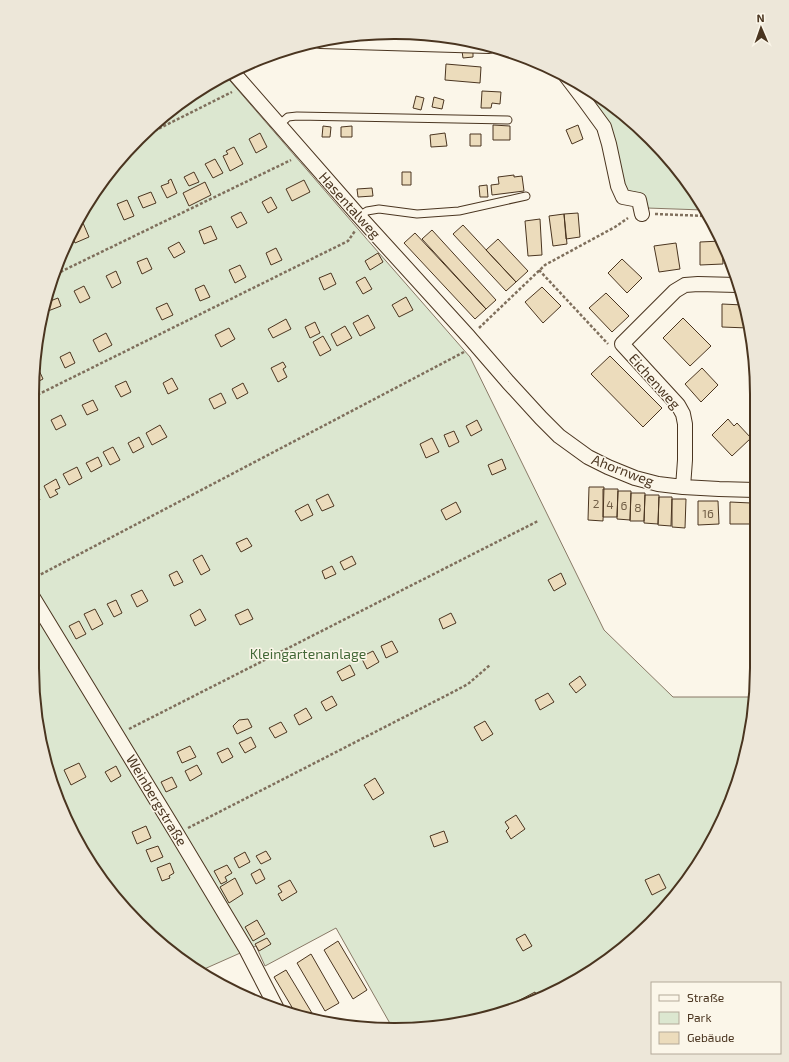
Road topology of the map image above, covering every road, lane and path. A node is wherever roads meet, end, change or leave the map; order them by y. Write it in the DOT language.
graph roads {
  1 [pos="350,42"];
  2 [pos="459,45"];
  3 [pos="237,76"];
  4 [pos="244,84"];
  5 [pos="577,90"];
  6 [pos="508,120"];
  7 [pos="280,124"];
  8 [pos="158,129"];
  9 [pos="303,152"];
  10 [pos="526,196"];
  11 [pos="642,214"];
  12 [pos="701,216"];
  13 [pos="362,219"];
  14 [pos="539,270"];
  15 [pos="61,272"];
  16 [pos="733,285"];
  17 [pos="472,341"];
  18 [pos="610,345"];
  19 [pos="39,394"];
  20 [pos="683,487"];
  21 [pos="750,490"];
  22 [pos="538,521"];
  23 [pos="39,575"];
  24 [pos="39,607"];
  25 [pos="490,666"];
  26 [pos="118,735"];
  27 [pos="177,834"];
  28 [pos="273,1002"];
  1 -- 2 [label="street"];
  3 -- 4 [label="street, Hasentalweg"];
  4 -- 7 [label="street, Hasentalweg"];
  4 -- 8 [label="path"];
  5 -- 11 [label="street"];
  6 -- 7 [label="lane"];
  7 -- 9 [label="street, Hasentalweg"];
  9 -- 13 [label="street, Hasentalweg"];
  9 -- 15 [label="path"];
  10 -- 13 [label="lane"];
  11 -- 12 [label="path"];
  11 -- 14 [label="path"];
  13 -- 17 [label="street, Hasentalweg"];
  13 -- 19 [label="path"];
  14 -- 17 [label="path"];
  14 -- 18 [label="path"];
  16 -- 20 [label="street, Eichenweg"];
  17 -- 20 [label="street, Ahornweg"];
  17 -- 23 [label="path"];
  20 -- 21 [label="street, Ahornweg"];
  22 -- 26 [label="path"];
  24 -- 26 [label="street, Weinbergstraße"];
  25 -- 27 [label="path"];
  26 -- 27 [label="street, Weinbergstraße"];
  27 -- 28 [label="street, Weinbergstraße"];
}
